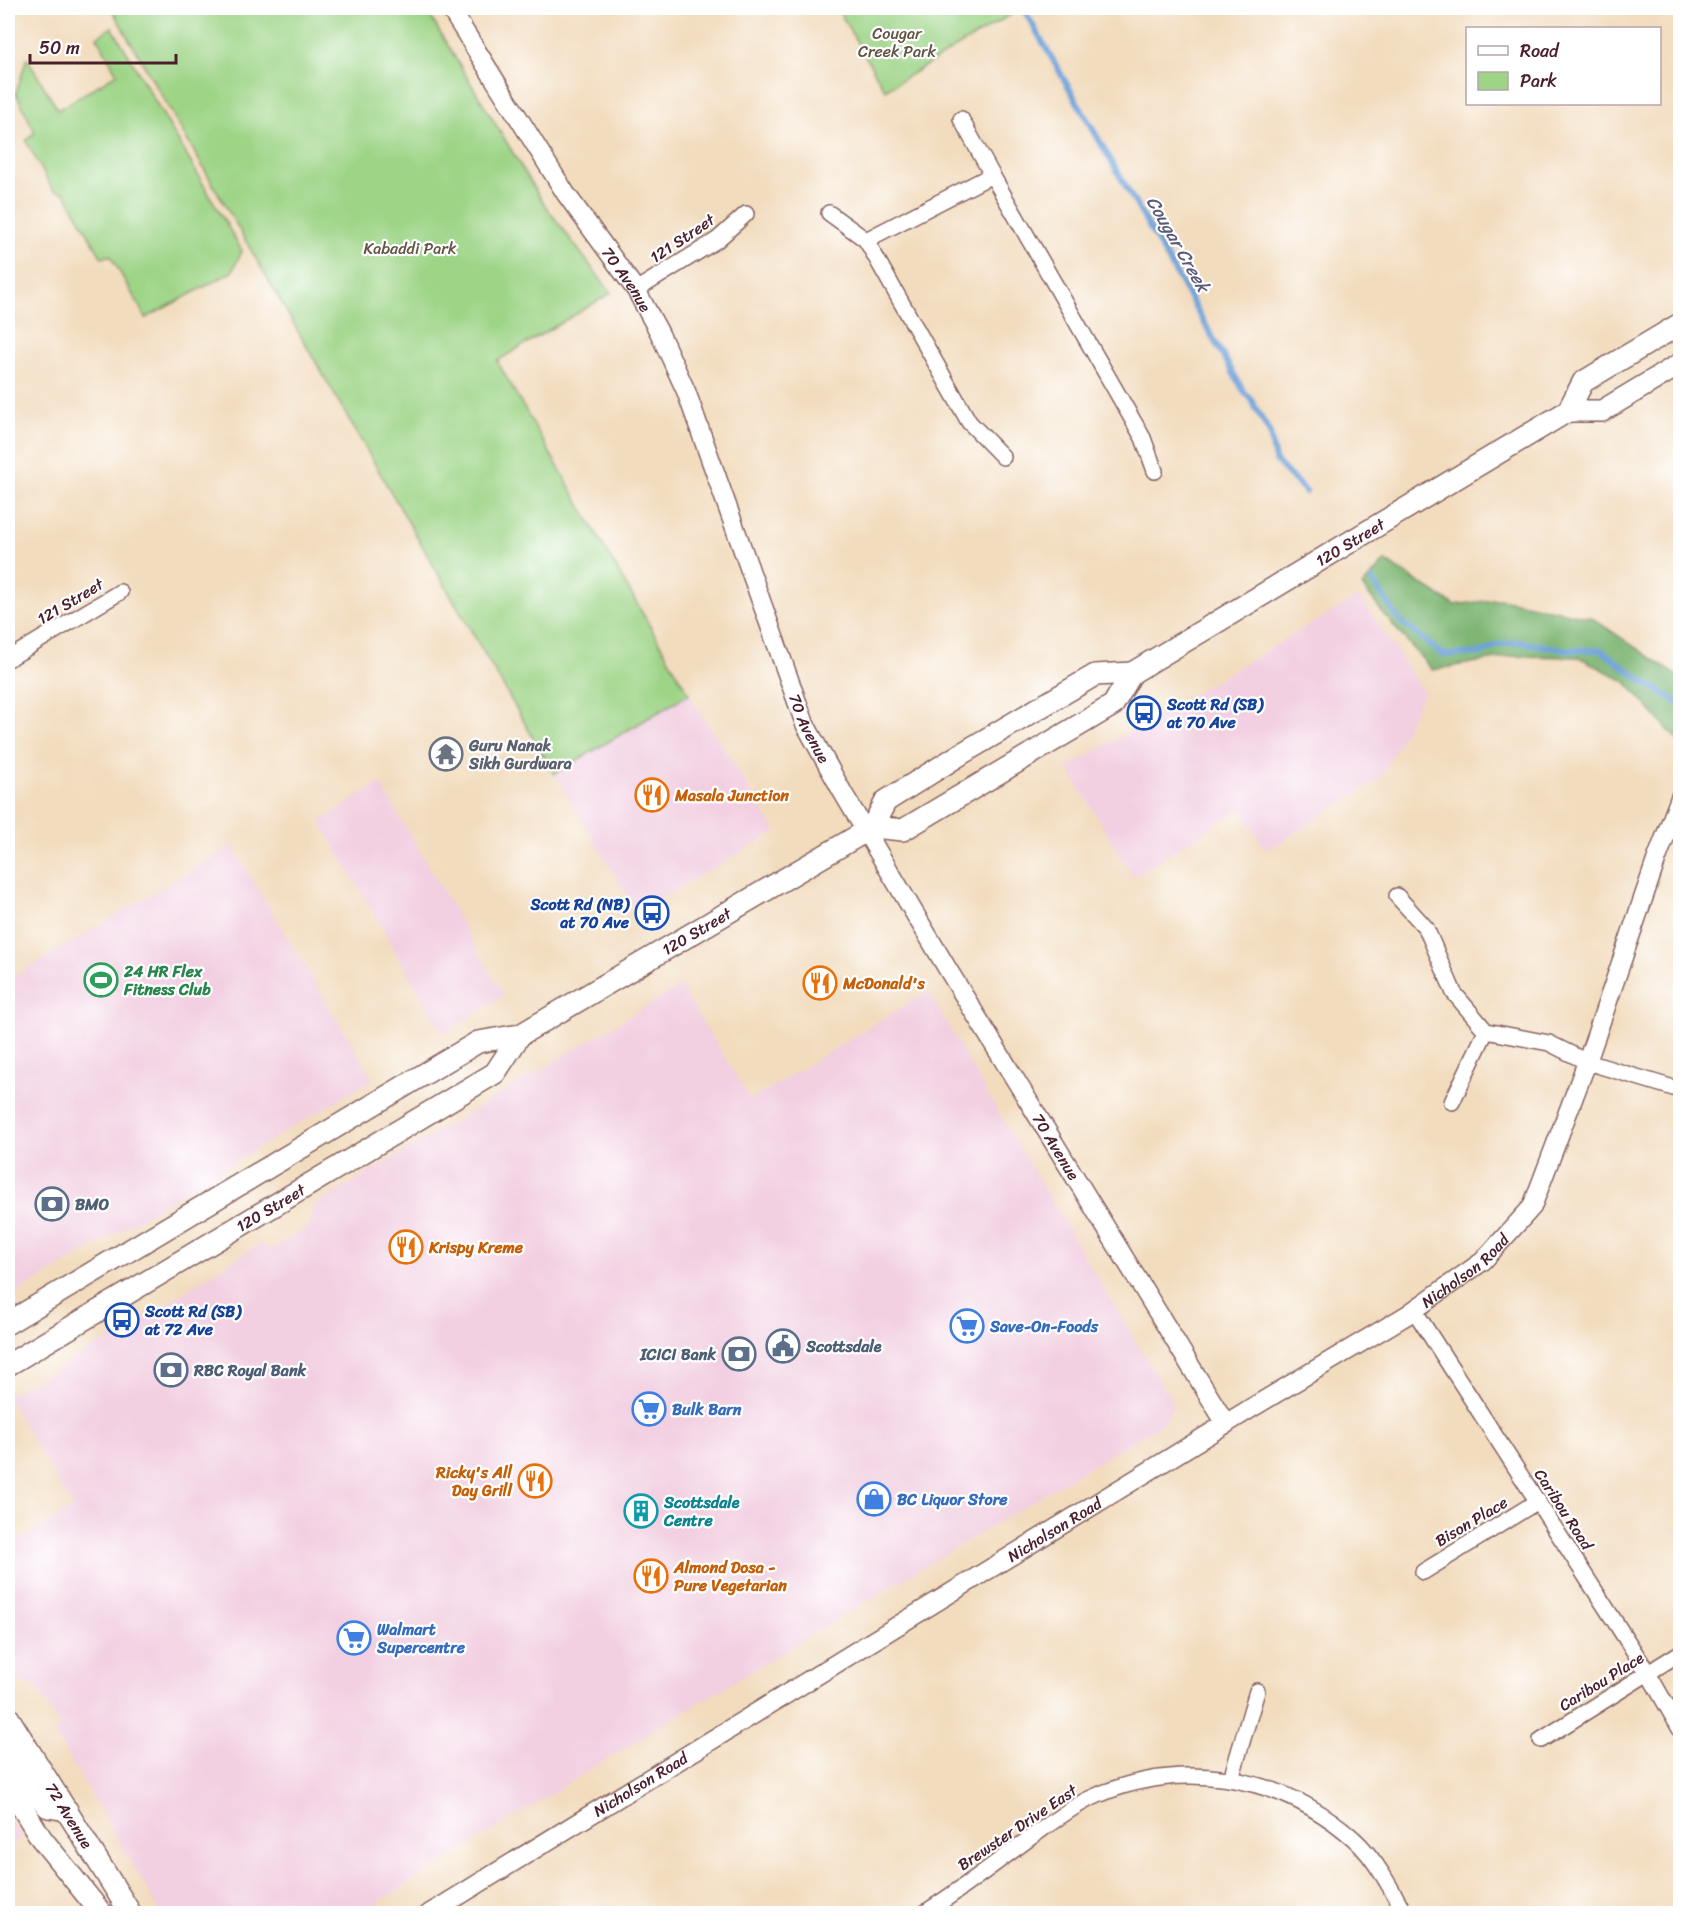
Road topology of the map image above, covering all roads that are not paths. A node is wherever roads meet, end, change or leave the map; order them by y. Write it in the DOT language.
graph roads {
  1 [pos="450,8"];
  2 [pos="961,119"];
  3 [pos="992,175"];
  4 [pos="746,213"];
  5 [pos="829,213"];
  6 [pos="866,240"];
  7 [pos="636,290"];
  8 [pos="1680,324"];
  9 [pos="1680,364"];
  10 [pos="1568,411"];
  11 [pos="1003,457"];
  12 [pos="1155,471"];
  13 [pos="120,592"];
  14 [pos="8,659"];
  15 [pos="1132,673"];
  16 [pos="1680,798"];
  17 [pos="869,829"];
  18 [pos="1396,896"];
  19 [pos="1486,1031"];
  20 [pos="520,1035"];
  21 [pos="1587,1062"];
  22 [pos="1680,1090"];
  23 [pos="1452,1102"];
  24 [pos="1414,1310"];
  25 [pos="8,1323"];
  26 [pos="8,1365"];
  27 [pos="1226,1424"];
  28 [pos="1538,1502"];
  29 [pos="1423,1572"];
  30 [pos="1680,1653"];
  31 [pos="1648,1673"];
  32 [pos="1257,1691"];
  33 [pos="8,1717"];
  34 [pos="1680,1729"];
  35 [pos="1541,1740"];
  36 [pos="8,1750"];
  37 [pos="1231,1779"];
  38 [pos="8,1784"];
  39 [pos="67,1810"];
  40 [pos="928,1912"];
  41 [pos="102,1914"];
  42 [pos="131,1914"];
  43 [pos="429,1914"];
  44 [pos="1405,1914"];
  1 -- 7 [label="street, 70 Avenue"];
  2 -- 3 [label="street"];
  3 -- 6 [label="street"];
  3 -- 12 [label="street"];
  4 -- 7 [label="street, 121 Street"];
  5 -- 6 [label="street"];
  6 -- 11 [label="street"];
  7 -- 17 [label="street, 70 Avenue"];
  8 -- 10 [label="main road"];
  9 -- 10 [label="main road"];
  10 -- 15 [label="main road, 120 Street"];
  13 -- 14 [label="street, 121 Street"];
  15 -- 17 [label="main road, 120 Street"];
  15 -- 17 [label="main road, 120 Street"];
  16 -- 21 [label="street, Nicholson Road"];
  17 -- 20 [label="main road, 120 Street"];
  17 -- 27 [label="street, 70 Avenue"];
  18 -- 19 [label="street"];
  19 -- 21 [label="street"];
  19 -- 23 [label="street"];
  20 -- 25 [label="main road, 120 Street"];
  20 -- 26 [label="main road, 120 Street"];
  21 -- 22 [label="street"];
  21 -- 24 [label="street, Nicholson Road"];
  24 -- 27 [label="street, Nicholson Road"];
  24 -- 28 [label="street, Caribou Road"];
  27 -- 43 [label="street, Nicholson Road"];
  28 -- 29 [label="street, Bison Place"];
  28 -- 31 [label="street, Caribou Road"];
  30 -- 31 [label="street, Caribou Place"];
  31 -- 34 [label="street, Caribou Road"];
  31 -- 35 [label="street, Caribou Place"];
  32 -- 37 [label="street"];
  33 -- 39 [label="main road, 72 Avenue"];
  36 -- 39 [label="main road"];
  37 -- 40 [label="street, Brewster Drive East"];
  37 -- 44 [label="street, Brewster Drive East"];
  38 -- 41 [label="main road, 72 Avenue"];
  39 -- 42 [label="main road, 72 Avenue"];
}
